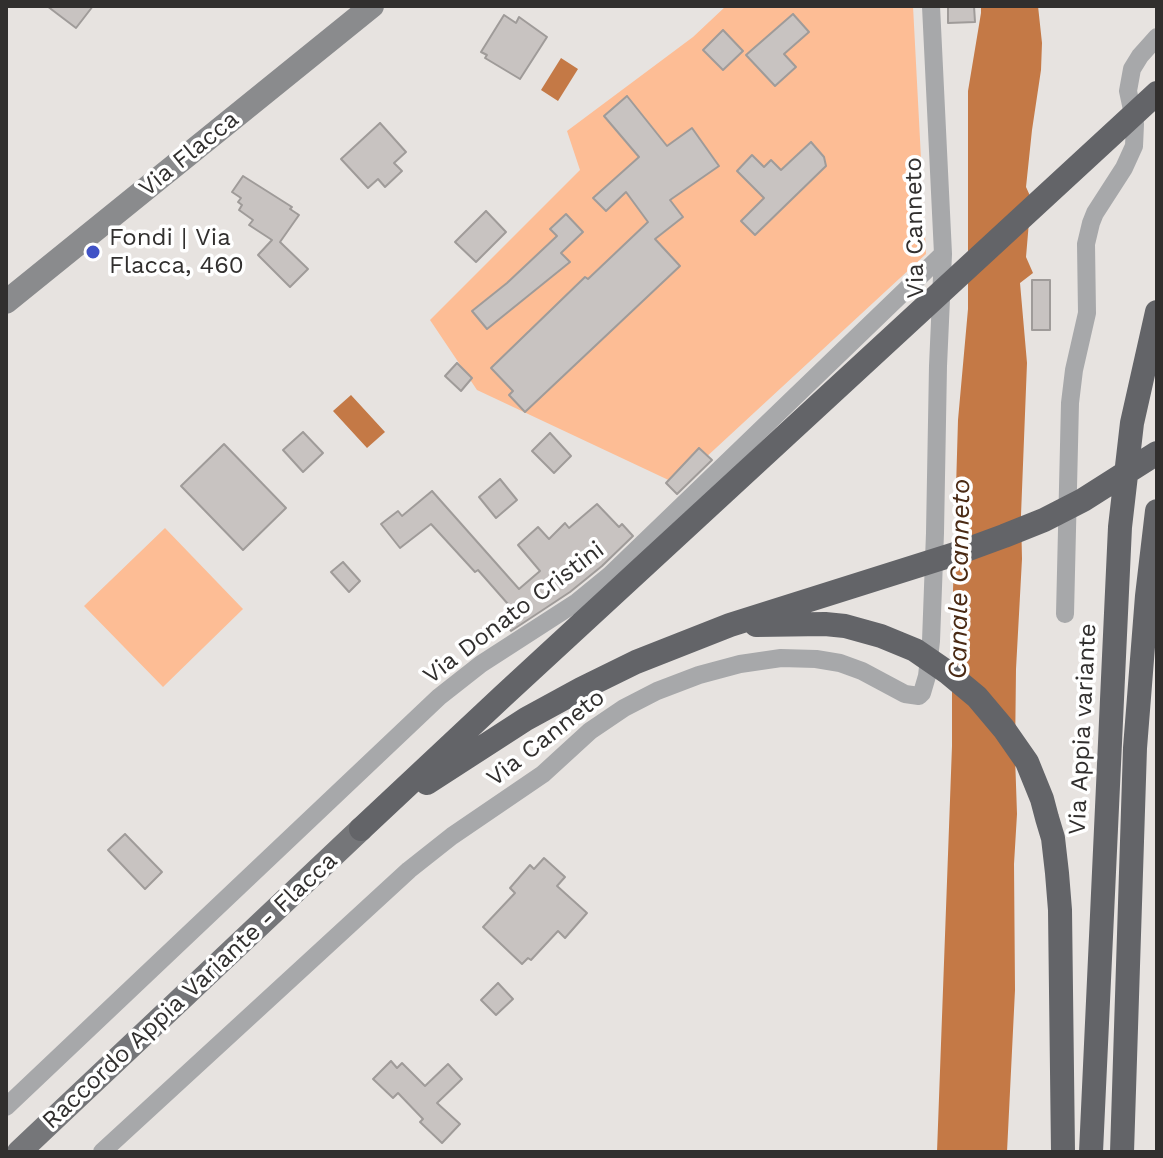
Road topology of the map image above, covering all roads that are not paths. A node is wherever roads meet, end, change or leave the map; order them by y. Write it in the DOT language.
graph roads {
  1 [pos="372,6"];
  2 [pos="931,6"];
  3 [pos="1157,37"];
  4 [pos="1157,93"];
  5 [pos="943,254"];
  6 [pos="6,302"];
  7 [pos="1157,312"];
  8 [pos="1157,453"];
  9 [pos="1157,511"];
  10 [pos="1065,614"];
  11 [pos="730,625"];
  12 [pos="361,829"];
  13 [pos="6,1107"];
  14 [pos="19,1152"];
  15 [pos="102,1152"];
  16 [pos="1063,1152"];
  17 [pos="1091,1152"];
  18 [pos="1122,1152"];
  1 -- 6 [label="main road, Via Flacca"];
  2 -- 5 [label="street, Via Canneto"];
  3 -- 10 [label="street"];
  4 -- 12 [label="highway"];
  5 -- 13 [label="street, Via Donato Cristini"];
  5 -- 15 [label="street, Via Canneto"];
  7 -- 17 [label="highway, Via Appia variante"];
  8 -- 11 [label="highway"];
  9 -- 18 [label="highway"];
  11 -- 12 [label="highway"];
  11 -- 16 [label="highway"];
  12 -- 14 [label="main road, Raccordo Appia Variante - Flacca"];
}
